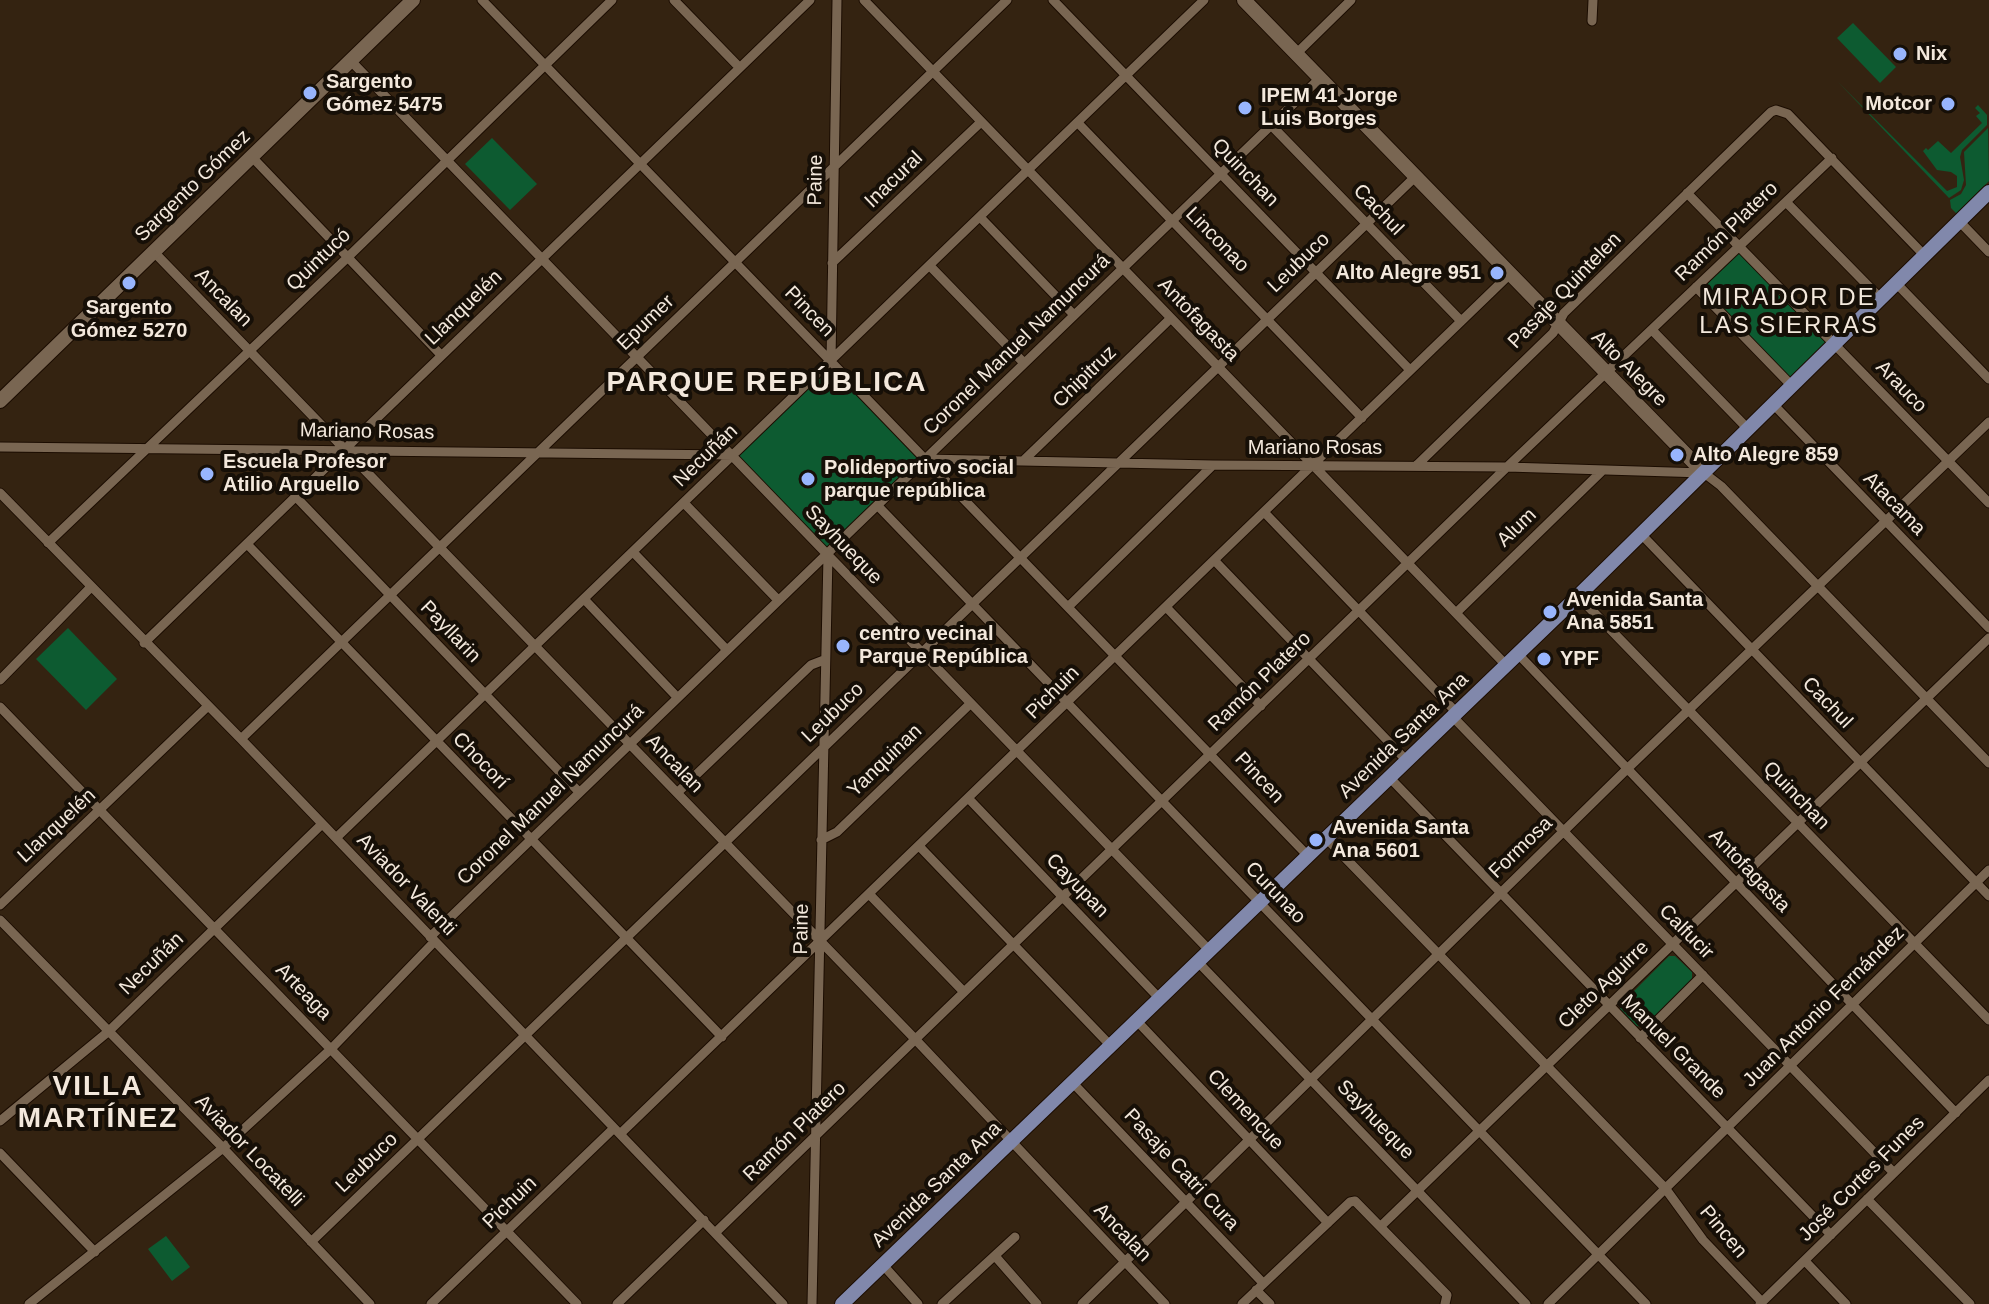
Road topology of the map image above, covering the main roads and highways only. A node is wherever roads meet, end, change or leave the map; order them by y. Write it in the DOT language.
graph roads {
  1 [pos="413,0"];
  2 [pos="1244,0"];
  3 [pos="1989,192"];
  4 [pos="0,401"];
  5 [pos="1704,473"];
  6 [pos="842,1304"];
  1 -- 4 [label="main road, Sargento Gómez"];
  2 -- 5 [label="main road, Alto Alegre"];
  3 -- 5 [label="main road, Avenida Santa Ana"];
  5 -- 6 [label="main road, Avenida Santa Ana"];
}
